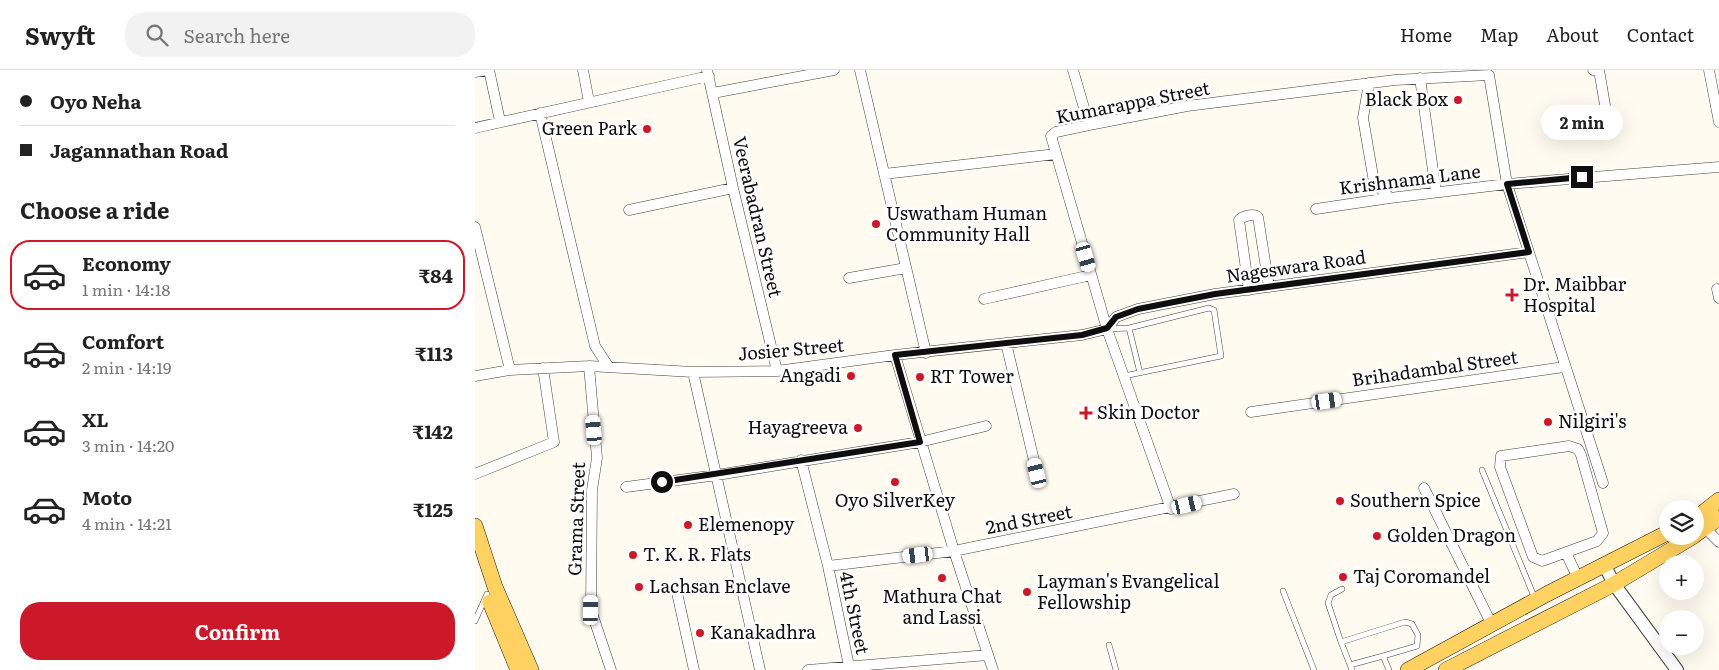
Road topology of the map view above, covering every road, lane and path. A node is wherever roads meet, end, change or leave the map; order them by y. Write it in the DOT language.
graph roads {
  1 [pos="488,70"];
  2 [pos="583,70"];
  3 [pos="834,70"];
  4 [pos="860,70"];
  5 [pos="1073,70"];
  6 [pos="1593,70"];
  7 [pos="1599,70"];
  8 [pos="1709,70"];
  9 [pos="475,72"];
  10 [pos="708,73"];
  11 [pos="1433,73"];
  12 [pos="1492,73"];
  13 [pos="1420,78"];
  14 [pos="1369,83"];
  15 [pos="713,93"];
  16 [pos="589,102"];
  17 [pos="1605,104"];
  18 [pos="541,113"];
  19 [pos="500,121"];
  20 [pos="1719,122"];
  21 [pos="1089,125"];
  22 [pos="475,128"];
  23 [pos="1057,154"];
  24 [pos="1719,167"];
  25 [pos="884,174"];
  26 [pos="1507,184"];
  27 [pos="733,188"];
  28 [pos="1436,192"];
  29 [pos="1391,198"];
  30 [pos="1316,209"];
  31 [pos="629,210"];
  32 [pos="475,227"];
  33 [pos="1529,252"];
  34 [pos="906,268"];
  35 [pos="1091,275"];
  36 [pos="849,278"];
  37 [pos="1269,287"];
  38 [pos="1249,290"];
  39 [pos="984,299"];
  40 [pos="1107,328"];
  41 [pos="1129,328"];
  42 [pos="1006,343"];
  43 [pos="926,353"];
  44 [pos="895,355"];
  45 [pos="589,366"];
  46 [pos="608,366"];
  47 [pos="1564,367"];
  48 [pos="543,368"];
  49 [pos="510,370"];
  50 [pos="777,371"];
  51 [pos="693,372"];
  52 [pos="1140,373"];
  53 [pos="475,376"];
  54 [pos="1124,376"];
  55 [pos="1251,412"];
  56 [pos="986,426"];
  57 [pos="920,442"];
  58 [pos="801,460"];
  59 [pos="1482,470"];
  60 [pos="1037,473"];
  61 [pos="475,474"];
  62 [pos="717,475"];
  63 [pos="1603,483"];
  64 [pos="626,487"];
  65 [pos="1424,488"];
  66 [pos="1234,494"];
  67 [pos="1719,500"];
  68 [pos="1171,509"];
  69 [pos="1719,518"];
  70 [pos="1704,520"];
  71 [pos="475,526"];
  72 [pos="1704,526"];
  73 [pos="1704,534"];
  74 [pos="1659,537"];
  75 [pos="1719,542"];
  76 [pos="1674,545"];
  77 [pos="954,551"];
  78 [pos="1566,554"];
  79 [pos="475,558"];
  80 [pos="1604,564"];
  81 [pos="828,566"];
  82 [pos="1578,578"];
  83 [pos="1614,584"];
  84 [pos="676,588"];
  85 [pos="1342,589"];
  86 [pos="1283,591"];
  87 [pos="487,594"];
  88 [pos="1536,600"];
  89 [pos="475,620"];
  90 [pos="1492,624"];
  91 [pos="1341,642"];
  92 [pos="1109,645"];
  93 [pos="988,655"];
  94 [pos="1383,656"];
  95 [pos="849,666"];
  96 [pos="896,666"];
  97 [pos="1351,668"];
  98 [pos="518,670"];
  99 [pos="531,670"];
  100 [pos="611,670"];
  101 [pos="694,670"];
  102 [pos="760,670"];
  103 [pos="808,670"];
  104 [pos="993,670"];
  105 [pos="1116,670"];
  106 [pos="1314,670"];
  107 [pos="1389,670"];
  108 [pos="1408,670"];
  109 [pos="1448,670"];
  110 [pos="1677,670"];
  1 -- 9 [label="street"];
  1 -- 19 [label="street"];
  2 -- 16 [label="street"];
  3 -- 15 [label="street"];
  4 -- 25 [label="street"];
  5 -- 21 [label="street"];
  6 -- 7 [label="street"];
  7 -- 17 [label="street"];
  8 -- 20 [label="street"];
  10 -- 15 [label="street, Veerabadran Street"];
  10 -- 16 [label="street"];
  11 -- 12 [label="street, Kumarappa Street"];
  11 -- 13 [label="street, Kumarappa Street"];
  12 -- 26 [label="street"];
  13 -- 14 [label="street, Kumarappa Street"];
  13 -- 28 [label="street"];
  14 -- 21 [label="street, Kumarappa Street"];
  14 -- 29 [label="street"];
  15 -- 27 [label="street, Veerabadran Street"];
  16 -- 18 [label="street"];
  18 -- 19 [label="street"];
  18 -- 46 [label="street"];
  19 -- 22 [label="street"];
  21 -- 23 [label="street, Kumarappa Street"];
  23 -- 25 [label="street, Kumarappa Street"];
  23 -- 35 [label="street"];
  24 -- 26 [label="street, Krishnama Lane"];
  25 -- 34 [label="street"];
  26 -- 28 [label="street, Krishnama Lane"];
  26 -- 33 [label="street"];
  27 -- 31 [label="street"];
  27 -- 50 [label="street, Veerabadran Street"];
  28 -- 29 [label="street, Krishnama Lane"];
  29 -- 30 [label="street, Krishnama Lane"];
  32 -- 49 [label="street"];
  33 -- 37 [label="street, Nageswara Road"];
  33 -- 47 [label="street"];
  34 -- 36 [label="street"];
  34 -- 43 [label="street"];
  35 -- 39 [label="street"];
  35 -- 40 [label="street"];
  37 -- 38 [label="street, Nageswara Road"];
  37 -- 38 [label="street"];
  38 -- 40 [label="street, Nageswara Road"];
  40 -- 41 [label="lane"];
  40 -- 42 [label="street, Nageswara Road"];
  40 -- 54 [label="street"];
  41 -- 52 [label="lane"];
  41 -- 52 [label="lane"];
  42 -- 43 [label="street, Nageswara Road"];
  42 -- 60 [label="street"];
  43 -- 44 [label="street, Josier Street"];
  44 -- 50 [label="street, Josier Street"];
  44 -- 57 [label="street"];
  45 -- 46 [label="street, Josier Street"];
  45 -- 48 [label="street, Josier Street"];
  45 -- 100 [label="street, Grama Street"];
  46 -- 51 [label="street, Josier Street"];
  47 -- 55 [label="street, Brihadambal Street"];
  47 -- 63 [label="street"];
  48 -- 49 [label="street, Josier Street"];
  48 -- 61 [label="street"];
  49 -- 53 [label="street, Josier Street"];
  50 -- 51 [label="street, Josier Street"];
  51 -- 62 [label="street"];
  52 -- 54 [label="lane"];
  54 -- 68 [label="street"];
  56 -- 57 [label="street"];
  57 -- 58 [label="street"];
  57 -- 77 [label="street"];
  58 -- 62 [label="street"];
  58 -- 81 [label="street, 4th Street"];
  59 -- 88 [label="lane"];
  62 -- 64 [label="street"];
  62 -- 102 [label="street"];
  65 -- 90 [label="street"];
  66 -- 68 [label="street, 2nd Street"];
  67 -- 70 [label="main road"];
  68 -- 77 [label="street, 2nd Street"];
  69 -- 72 [label="main road"];
  71 -- 99 [label="main road"];
  73 -- 75 [label="street"];
  74 -- 80 [label="main road"];
  76 -- 83 [label="main road"];
  77 -- 81 [label="street, 2nd Street"];
  77 -- 93 [label="street"];
  78 -- 78 [label="street"];
  78 -- 82 [label="street"];
  79 -- 87 [label="main road"];
  80 -- 82 [label="main road"];
  80 -- 83 [label="street"];
  81 -- 95 [label="street, 4th Street"];
  82 -- 88 [label="main road"];
  83 -- 109 [label="main road"];
  83 -- 110 [label="street"];
  84 -- 101 [label="street"];
  85 -- 91 [label="lane"];
  86 -- 106 [label="lane"];
  87 -- 89 [label="lane"];
  87 -- 98 [label="main road"];
  88 -- 90 [label="main road"];
  90 -- 108 [label="main road"];
  91 -- 94 [label="lane"];
  91 -- 97 [label="lane"];
  92 -- 105 [label="lane"];
  93 -- 96 [label="street"];
  93 -- 104 [label="street"];
  94 -- 97 [label="lane"];
  94 -- 107 [label="lane"];
  95 -- 96 [label="street"];
  95 -- 103 [label="street"];
}
